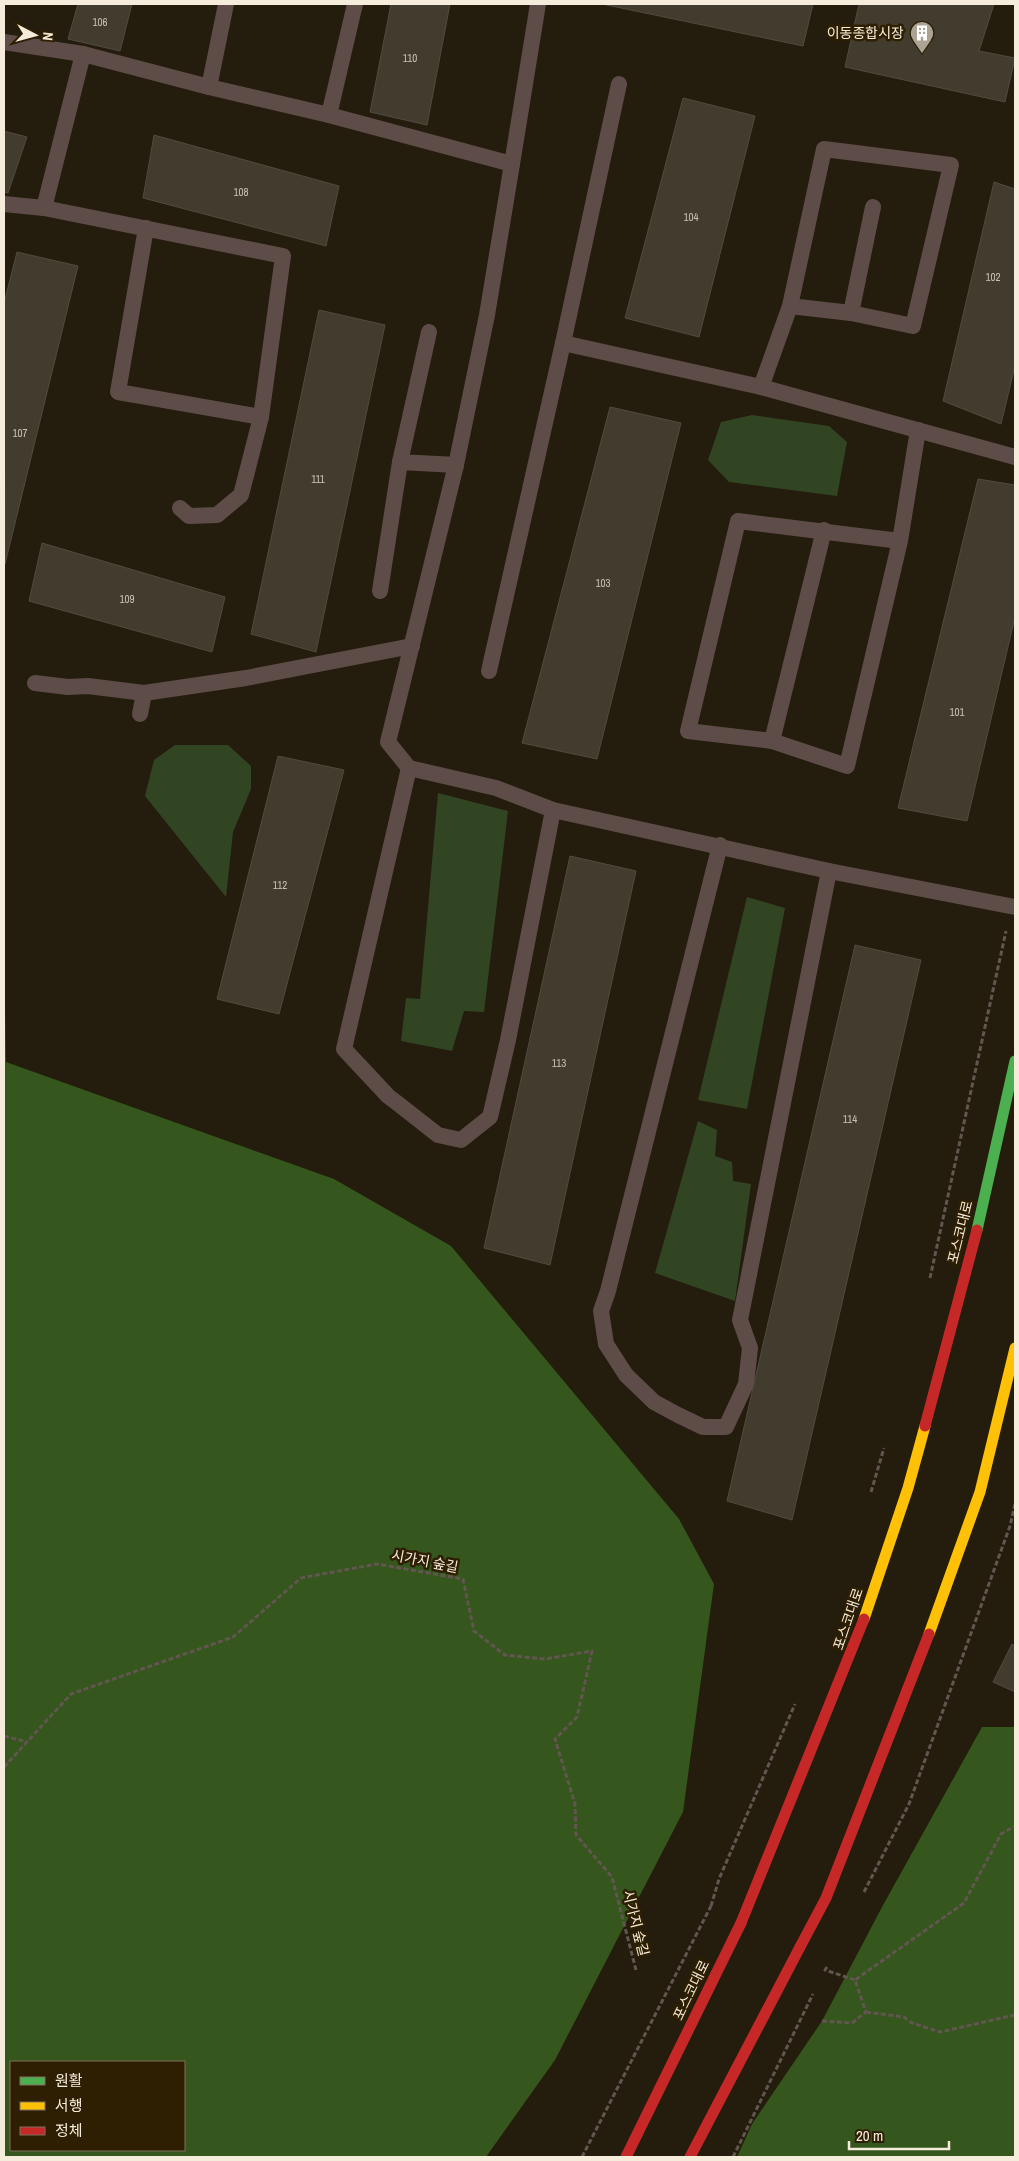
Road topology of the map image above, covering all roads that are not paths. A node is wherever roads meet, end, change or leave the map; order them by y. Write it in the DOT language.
graph roads {
  1 [pos="226,4"];
  2 [pos="355,4"];
  3 [pos="538,4"];
  4 [pos="4,42"];
  5 [pos="83,54"];
  6 [pos="619,84"];
  7 [pos="209,87"];
  8 [pos="329,115"];
  9 [pos="512,164"];
  10 [pos="4,204"];
  11 [pos="873,207"];
  12 [pos="44,208"];
  13 [pos="146,228"];
  14 [pos="790,306"];
  15 [pos="851,313"];
  16 [pos="429,332"];
  17 [pos="563,343"];
  18 [pos="761,387"];
  19 [pos="261,417"];
  20 [pos="918,430"];
  21 [pos="1015,457"];
  22 [pos="400,462"];
  23 [pos="456,465"];
  24 [pos="180,508"];
  25 [pos="824,530"];
  26 [pos="900,541"];
  27 [pos="380,591"];
  28 [pos="412,646"];
  29 [pos="489,671"];
  30 [pos="35,683"];
  31 [pos="144,693"];
  32 [pos="140,714"];
  33 [pos="772,741"];
  34 [pos="409,768"];
  35 [pos="554,810"];
  36 [pos="720,846"];
  37 [pos="829,871"];
  38 [pos="1015,907"];
  39 [pos="1015,1061"];
  40 [pos="1015,1348"];
  41 [pos="626,2157"];
  42 [pos="690,2157"];
  1 -- 7 [label="lane"];
  2 -- 8 [label="lane"];
  3 -- 9 [label="lane"];
  4 -- 5 [label="lane"];
  5 -- 7 [label="lane"];
  5 -- 12 [label="lane"];
  6 -- 17 [label="lane"];
  7 -- 8 [label="lane"];
  8 -- 9 [label="lane"];
  9 -- 23 [label="lane"];
  10 -- 12 [label="lane"];
  11 -- 15 [label="lane"];
  12 -- 13 [label="lane"];
  13 -- 19 [label="lane"];
  13 -- 19 [label="lane"];
  14 -- 15 [label="lane"];
  14 -- 15 [label="lane"];
  14 -- 18 [label="lane"];
  16 -- 22 [label="lane"];
  17 -- 18 [label="lane"];
  17 -- 29 [label="lane"];
  18 -- 20 [label="lane"];
  19 -- 24 [label="lane"];
  20 -- 21 [label="lane"];
  20 -- 26 [label="lane"];
  22 -- 23 [label="lane"];
  22 -- 27 [label="lane"];
  23 -- 28 [label="lane"];
  25 -- 26 [label="lane"];
  25 -- 33 [label="lane"];
  25 -- 33 [label="lane"];
  26 -- 33 [label="lane"];
  28 -- 31 [label="lane"];
  28 -- 34 [label="lane"];
  30 -- 31 [label="lane"];
  31 -- 32 [label="lane"];
  34 -- 35 [label="lane"];
  34 -- 35 [label="lane"];
  35 -- 36 [label="lane"];
  36 -- 37 [label="lane"];
  36 -- 37 [label="lane"];
  37 -- 38 [label="lane"];
  39 -- 41 [label="main road, 포스코대로, bridge"];
  40 -- 42 [label="main road, bridge"];
}
